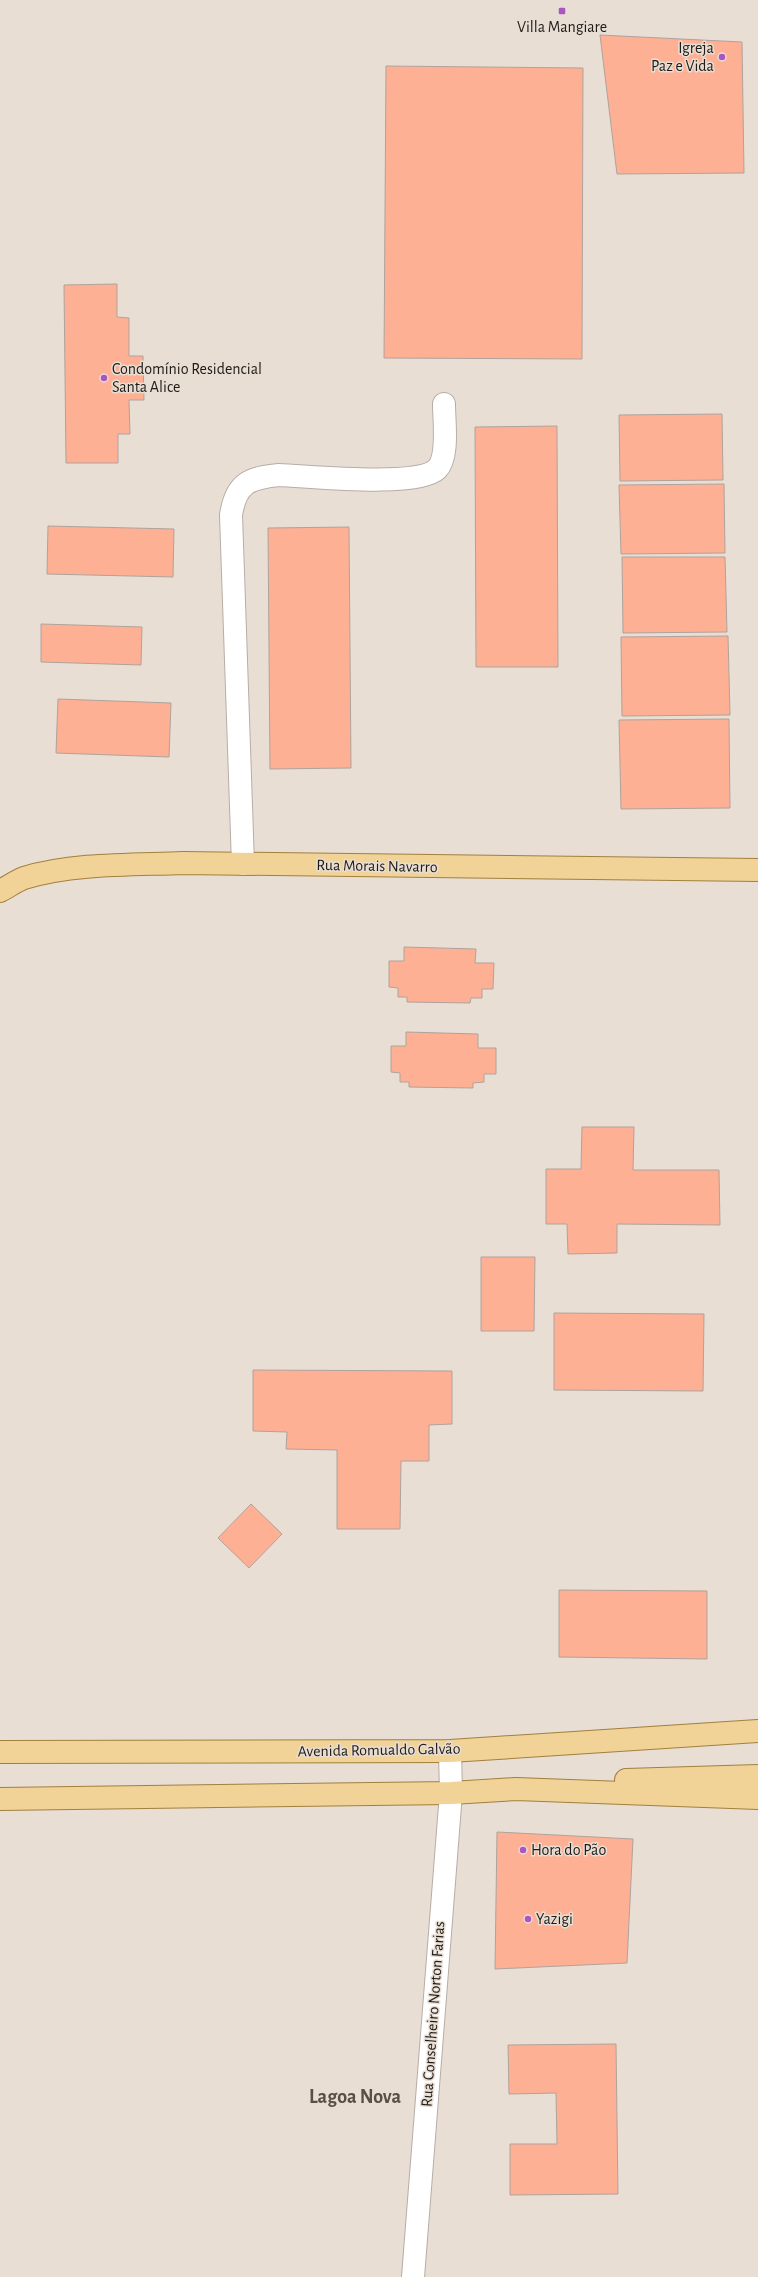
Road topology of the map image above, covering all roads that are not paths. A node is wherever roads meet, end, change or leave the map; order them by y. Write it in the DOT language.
graph roads {
  1 [pos="444,404"];
  2 [pos="243,864"];
  3 [pos="758,870"];
  4 [pos="0,891"];
  5 [pos="758,1731"];
  6 [pos="450,1751"];
  7 [pos="0,1752"];
  8 [pos="758,1776"];
  9 [pos="516,1789"];
  10 [pos="451,1793"];
  11 [pos="758,1798"];
  12 [pos="0,1799"];
  13 [pos="413,2277"];
  1 -- 2 [label="street"];
  2 -- 3 [label="main road, Rua Morais Navarro"];
  2 -- 4 [label="main road, Rua Morais Navarro"];
  5 -- 6 [label="main road, Avenida Romualdo Galvão"];
  6 -- 7 [label="main road, Avenida Romualdo Galvão"];
  6 -- 10 [label="street, Rua Conselheiro Norton Farias"];
  8 -- 9 [label="main road"];
  9 -- 10 [label="main road"];
  9 -- 11 [label="main road"];
  10 -- 12 [label="main road"];
  10 -- 13 [label="street, Rua Conselheiro Norton Farias"];
}
